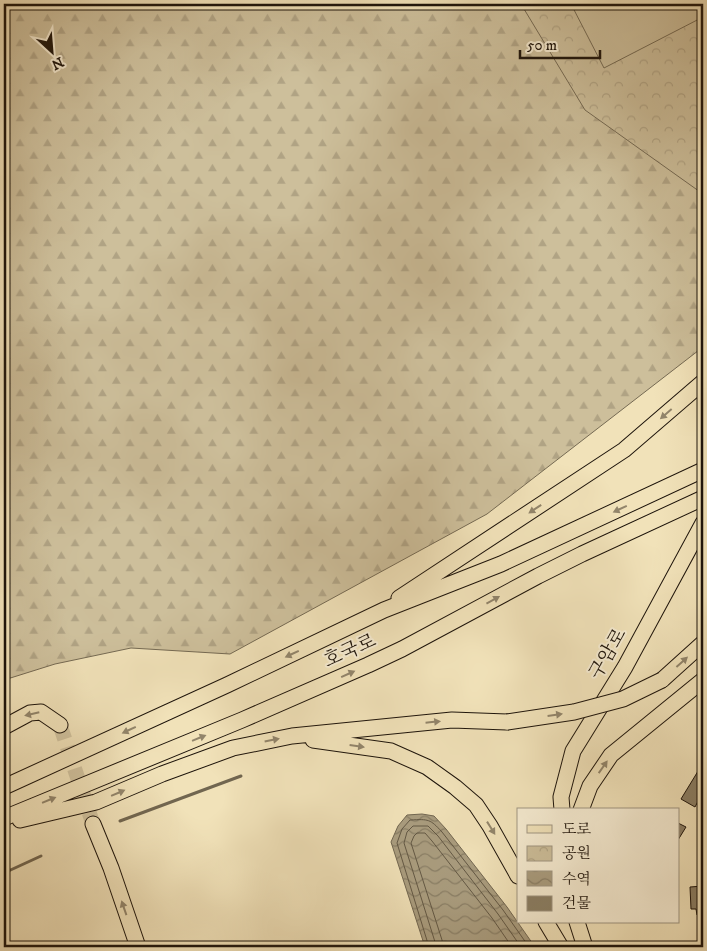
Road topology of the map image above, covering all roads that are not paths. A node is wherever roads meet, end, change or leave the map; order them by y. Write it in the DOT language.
graph roads {
  1 [pos="703,382"];
  2 [pos="703,470"];
  3 [pos="703,498"];
  4 [pos="703,523"];
  5 [pos="384,610"];
  6 [pos="703,643"];
  7 [pos="703,680"];
  8 [pos="60,725"];
  9 [pos="4,727"];
  10 [pos="292,736"];
  11 [pos="4,787"];
  12 [pos="562,808"];
  13 [pos="581,808"];
  14 [pos="4,818"];
  15 [pos="4,823"];
  16 [pos="93,824"];
  17 [pos="517,874"];
  18 [pos="547,924"];
  19 [pos="578,924"];
  20 [pos="138,947"];
  21 [pos="561,947"];
  22 [pos="585,947"];
  1 -- 5 [label="main road, one-way"];
  2 -- 5 [label="main road, 호국로, one-way"];
  14 -- 3 [label="main road, 호국로, one-way"];
  4 -- 12 [label="main road, 구암로"];
  5 -- 11 [label="main road, 호국로, one-way"];
  10 -- 6 [label="main road, one-way, bridge"];
  13 -- 7 [label="main road, one-way"];
  8 -- 9 [label="main road, one-way"];
  15 -- 10 [label="main road, one-way"];
  10 -- 17 [label="main road, one-way"];
  20 -- 16 [label="main road, one-way"];
  18 -- 21 [label="main road"];
  19 -- 22 [label="main road"];
}
